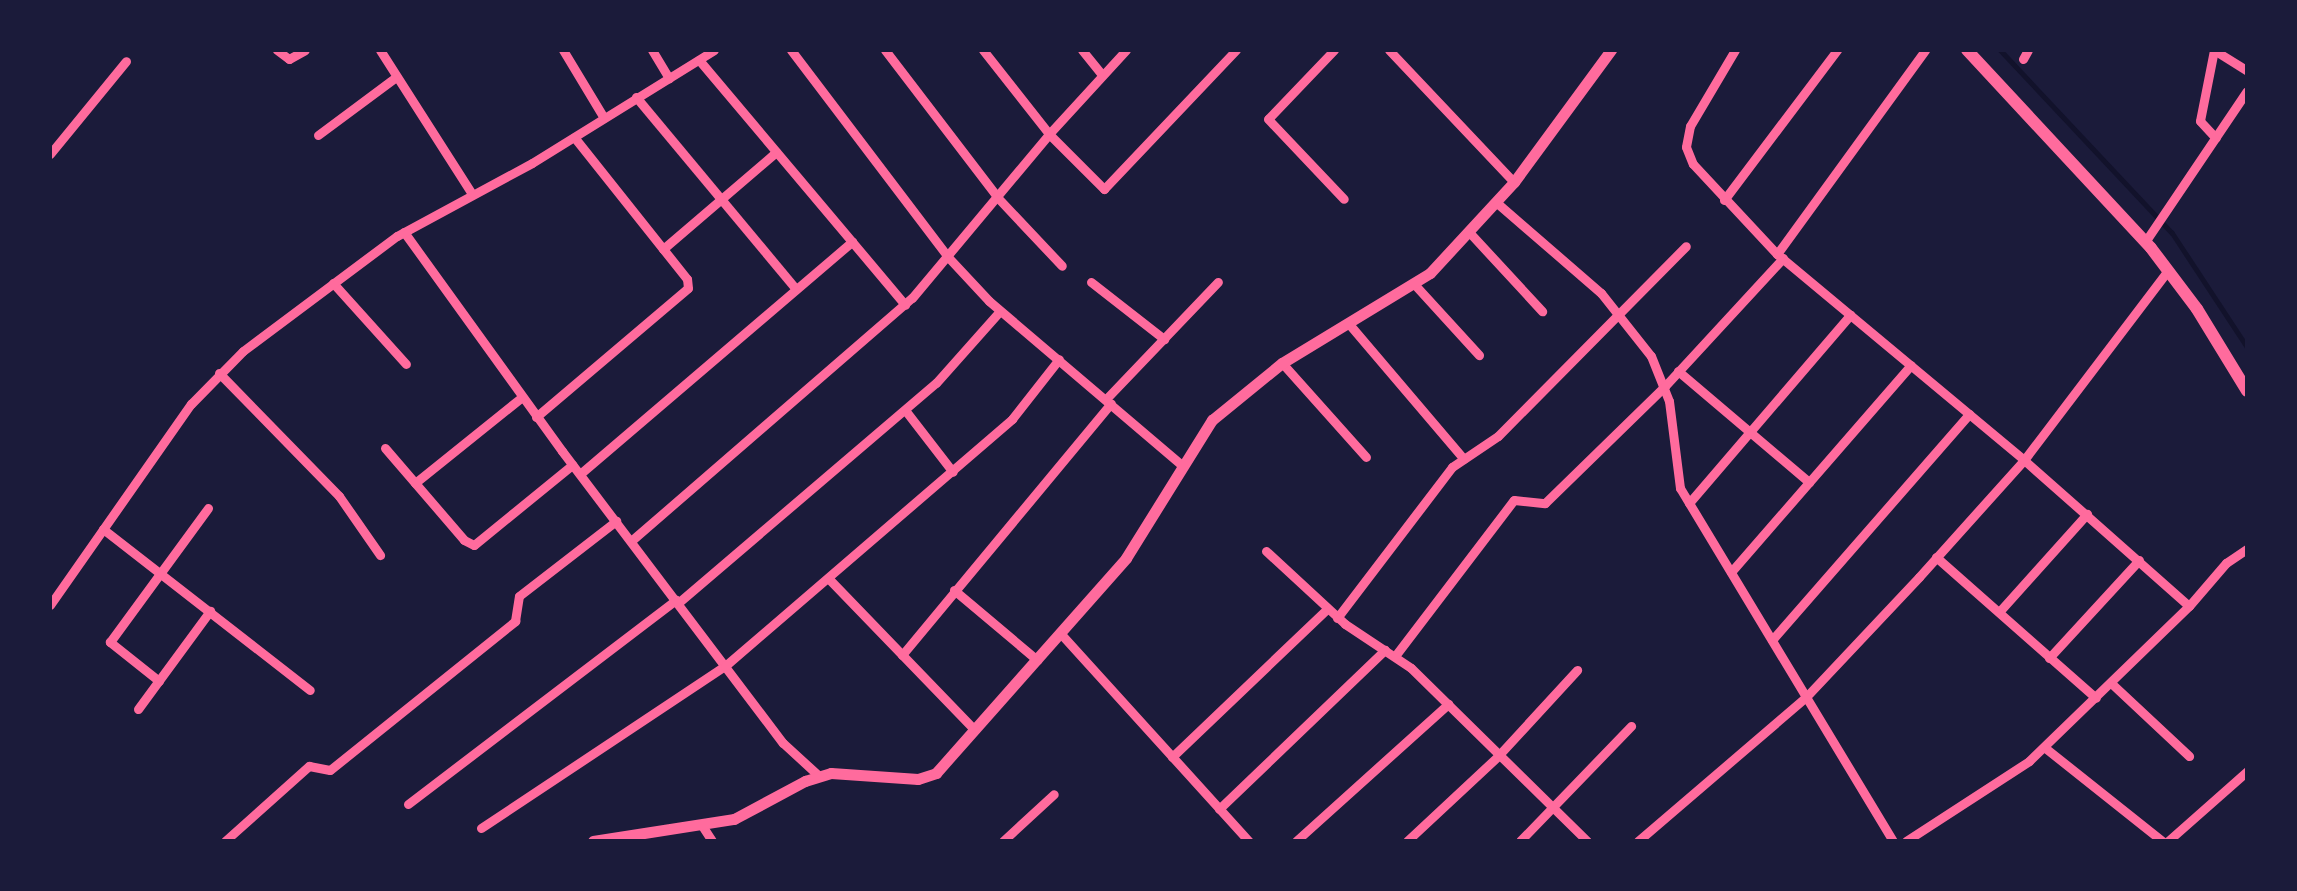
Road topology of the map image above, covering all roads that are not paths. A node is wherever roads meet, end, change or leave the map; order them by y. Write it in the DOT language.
graph roads {
  1 [pos="277,50"];
  2 [pos="305,50"];
  3 [pos="380,50"];
  4 [pos="564,50"];
  5 [pos="652,50"];
  6 [pos="714,50"];
  7 [pos="790,50"];
  8 [pos="885,50"];
  9 [pos="983,50"];
  10 [pos="1082,50"];
  11 [pos="1126,50"];
  12 [pos="1236,50"];
  13 [pos="1334,50"];
  14 [pos="1388,50"];
  15 [pos="1611,50"];
  16 [pos="1735,50"];
  17 [pos="1837,50"];
  18 [pos="1924,50"];
  19 [pos="1967,50"];
  20 [pos="2214,50"];
  21 [pos="700,60"];
  22 [pos="126,62"];
  23 [pos="2247,71"];
  24 [pos="1102,75"];
  25 [pos="396,77"];
  26 [pos="669,78"];
  27 [pos="2247,91"];
  28 [pos="636,97"];
  29 [pos="604,118"];
  30 [pos="1048,134"];
  31 [pos="318,136"];
  32 [pos="574,137"];
  33 [pos="2216,138"];
  34 [pos="776,152"];
  35 [pos="50,154"];
  36 [pos="1514,182"];
  37 [pos="472,194"];
  38 [pos="998,198"];
  39 [pos="721,199"];
  40 [pos="1344,199"];
  41 [pos="1724,200"];
  42 [pos="1497,204"];
  43 [pos="404,232"];
  44 [pos="1469,232"];
  45 [pos="2150,237"];
  46 [pos="852,242"];
  47 [pos="1686,246"];
  48 [pos="663,248"];
  49 [pos="1780,256"];
  50 [pos="948,257"];
  51 [pos="1062,266"];
  52 [pos="2168,270"];
  53 [pos="1091,282"];
  54 [pos="1218,282"];
  55 [pos="333,283"];
  56 [pos="1414,285"];
  57 [pos="796,289"];
  58 [pos="905,305"];
  59 [pos="1542,310"];
  60 [pos="1000,311"];
  61 [pos="1619,314"];
  62 [pos="1850,315"];
  63 [pos="1349,324"];
  64 [pos="1164,339"];
  65 [pos="1479,355"];
  66 [pos="1059,360"];
  67 [pos="406,364"];
  68 [pos="1282,364"];
  69 [pos="1910,365"];
  70 [pos="1678,372"];
  71 [pos="218,373"];
  72 [pos="1665,386"];
  73 [pos="2247,391"];
  74 [pos="522,397"];
  75 [pos="1109,402"];
  76 [pos="905,410"];
  77 [pos="1969,414"];
  78 [pos="536,416"];
  79 [pos="1749,434"];
  80 [pos="385,448"];
  81 [pos="1366,458"];
  82 [pos="1464,459"];
  83 [pos="2024,460"];
  84 [pos="1182,465"];
  85 [pos="576,470"];
  86 [pos="953,472"];
  87 [pos="1809,482"];
  88 [pos="414,483"];
  89 [pos="1689,503"];
  90 [pos="208,508"];
  91 [pos="2087,514"];
  92 [pos="616,522"];
  93 [pos="103,529"];
  94 [pos="631,541"];
  95 [pos="2247,548"];
  96 [pos="1266,551"];
  97 [pos="380,556"];
  98 [pos="1936,558"];
  99 [pos="2139,560"];
  100 [pos="1730,572"];
  101 [pos="160,573"];
  102 [pos="830,579"];
  103 [pos="954,590"];
  104 [pos="677,601"];
  105 [pos="50,604"];
  106 [pos="2190,606"];
  107 [pos="1327,609"];
  108 [pos="210,611"];
  109 [pos="1998,612"];
  110 [pos="1337,618"];
  111 [pos="1060,634"];
  112 [pos="1772,640"];
  113 [pos="1385,650"];
  114 [pos="902,655"];
  115 [pos="1394,656"];
  116 [pos="2049,658"];
  117 [pos="1037,660"];
  118 [pos="725,666"];
  119 [pos="1576,670"];
  120 [pos="159,681"];
  121 [pos="2111,683"];
  122 [pos="310,690"];
  123 [pos="1806,697"];
  124 [pos="2096,698"];
  125 [pos="1448,704"];
  126 [pos="138,709"];
  127 [pos="1631,726"];
  128 [pos="974,730"];
  129 [pos="2044,746"];
  130 [pos="1498,756"];
  131 [pos="2190,756"];
  132 [pos="1172,757"];
  133 [pos="2247,771"];
  134 [pos="819,776"];
  135 [pos="1054,794"];
  136 [pos="408,804"];
  137 [pos="1218,808"];
  138 [pos="1555,809"];
  139 [pos="701,824"];
  140 [pos="482,828"];
  141 [pos="225,841"];
  142 [pos="592,841"];
  143 [pos="712,841"];
  144 [pos="1003,841"];
  145 [pos="1249,841"];
  146 [pos="1296,841"];
  147 [pos="1407,841"];
  148 [pos="1520,841"];
  149 [pos="1587,841"];
  150 [pos="1638,841"];
  151 [pos="1893,841"];
  152 [pos="1906,841"];
  153 [pos="2165,841"];
  1 -- 2 [label="street"];
  3 -- 25 [label="street"];
  4 -- 29 [label="street"];
  5 -- 26 [label="street"];
  6 -- 21 [label="street"];
  7 -- 50 [label="street"];
  8 -- 38 [label="street"];
  9 -- 30 [label="street"];
  10 -- 24 [label="street"];
  11 -- 24 [label="street"];
  12 -- 30 [label="street"];
  13 -- 40 [label="street"];
  14 -- 36 [label="street"];
  15 -- 36 [label="street"];
  16 -- 41 [label="street"];
  17 -- 41 [label="street"];
  18 -- 49 [label="street"];
  19 -- 45 [label="main road"];
  20 -- 23 [label="street"];
  20 -- 33 [label="street"];
  21 -- 26 [label="street"];
  21 -- 34 [label="street"];
  22 -- 35 [label="street"];
  24 -- 30 [label="street"];
  25 -- 31 [label="street"];
  25 -- 37 [label="street"];
  26 -- 28 [label="street"];
  27 -- 33 [label="street"];
  28 -- 29 [label="street"];
  28 -- 39 [label="street"];
  29 -- 32 [label="street"];
  30 -- 38 [label="street"];
  32 -- 37 [label="street"];
  32 -- 48 [label="street"];
  33 -- 45 [label="street"];
  34 -- 39 [label="street"];
  34 -- 46 [label="street"];
  36 -- 42 [label="street"];
  37 -- 43 [label="street"];
  38 -- 50 [label="street"];
  38 -- 51 [label="street"];
  39 -- 48 [label="street"];
  39 -- 57 [label="street"];
  41 -- 49 [label="street"];
  42 -- 44 [label="street"];
  42 -- 61 [label="street"];
  43 -- 55 [label="street"];
  43 -- 74 [label="street"];
  44 -- 56 [label="street"];
  44 -- 59 [label="street"];
  45 -- 52 [label="main road"];
  46 -- 57 [label="street"];
  46 -- 58 [label="street"];
  47 -- 61 [label="street"];
  48 -- 78 [label="street"];
  49 -- 62 [label="street"];
  49 -- 70 [label="street"];
  50 -- 58 [label="street"];
  50 -- 60 [label="street"];
  52 -- 73 [label="main road"];
  52 -- 83 [label="street"];
  53 -- 64 [label="street"];
  54 -- 64 [label="street"];
  55 -- 67 [label="street"];
  55 -- 71 [label="street"];
  56 -- 63 [label="street"];
  56 -- 65 [label="street"];
  57 -- 85 [label="street"];
  58 -- 94 [label="street"];
  60 -- 66 [label="street"];
  60 -- 76 [label="street"];
  61 -- 72 [label="street"];
  61 -- 82 [label="street"];
  62 -- 69 [label="street"];
  62 -- 79 [label="street"];
  63 -- 68 [label="street"];
  63 -- 82 [label="street"];
  64 -- 75 [label="street"];
  66 -- 75 [label="street"];
  66 -- 86 [label="street"];
  68 -- 81 [label="street"];
  68 -- 84 [label="street"];
  69 -- 77 [label="street"];
  69 -- 87 [label="street"];
  70 -- 72 [label="street"];
  70 -- 79 [label="street"];
  71 -- 93 [label="street"];
  71 -- 97 [label="street"];
  72 -- 89 [label="street"];
  72 -- 115 [label="street"];
  74 -- 78 [label="street"];
  74 -- 88 [label="street"];
  75 -- 84 [label="street"];
  75 -- 103 [label="street"];
  76 -- 86 [label="street"];
  76 -- 104 [label="street"];
  77 -- 83 [label="street"];
  77 -- 112 [label="street"];
  78 -- 85 [label="street"];
  79 -- 87 [label="street"];
  79 -- 89 [label="street"];
  80 -- 88 [label="street"];
  82 -- 110 [label="street"];
  83 -- 91 [label="street"];
  83 -- 98 [label="street"];
  84 -- 111 [label="street"];
  85 -- 88 [label="street"];
  85 -- 92 [label="street"];
  86 -- 102 [label="street"];
  87 -- 100 [label="street"];
  89 -- 100 [label="street"];
  90 -- 101 [label="street"];
  91 -- 99 [label="street"];
  91 -- 109 [label="street"];
  92 -- 94 [label="street"];
  92 -- 141 [label="street"];
  93 -- 101 [label="street"];
  93 -- 105 [label="street"];
  94 -- 104 [label="street"];
  95 -- 106 [label="street"];
  96 -- 107 [label="street"];
  98 -- 109 [label="street"];
  98 -- 123 [label="street"];
  99 -- 106 [label="street"];
  99 -- 116 [label="street"];
  100 -- 112 [label="street"];
  101 -- 108 [label="street"];
  101 -- 120 [label="street"];
  102 -- 114 [label="street"];
  102 -- 118 [label="street"];
  103 -- 114 [label="street"];
  103 -- 117 [label="street"];
  104 -- 118 [label="street"];
  104 -- 136 [label="street"];
  106 -- 121 [label="street"];
  107 -- 110 [label="street"];
  107 -- 132 [label="street"];
  108 -- 120 [label="street"];
  108 -- 122 [label="street"];
  109 -- 116 [label="street"];
  110 -- 113 [label="street"];
  111 -- 117 [label="street"];
  111 -- 132 [label="street"];
  112 -- 123 [label="street"];
  113 -- 115 [label="street"];
  113 -- 137 [label="street"];
  114 -- 128 [label="street"];
  115 -- 125 [label="street"];
  116 -- 124 [label="street"];
  117 -- 128 [label="street"];
  118 -- 134 [label="street"];
  118 -- 140 [label="street"];
  119 -- 130 [label="street"];
  120 -- 126 [label="street"];
  121 -- 124 [label="street"];
  121 -- 131 [label="street"];
  123 -- 150 [label="street"];
  123 -- 151 [label="street"];
  124 -- 129 [label="street"];
  125 -- 130 [label="street"];
  125 -- 146 [label="street"];
  127 -- 138 [label="street"];
  128 -- 134 [label="street"];
  129 -- 152 [label="street"];
  129 -- 153 [label="street"];
  130 -- 138 [label="street"];
  130 -- 147 [label="street"];
  132 -- 137 [label="street"];
  133 -- 153 [label="street"];
  134 -- 139 [label="street"];
  135 -- 144 [label="street"];
  137 -- 145 [label="street"];
  138 -- 148 [label="street"];
  138 -- 149 [label="street"];
  139 -- 142 [label="street"];
  139 -- 143 [label="street"];
}
